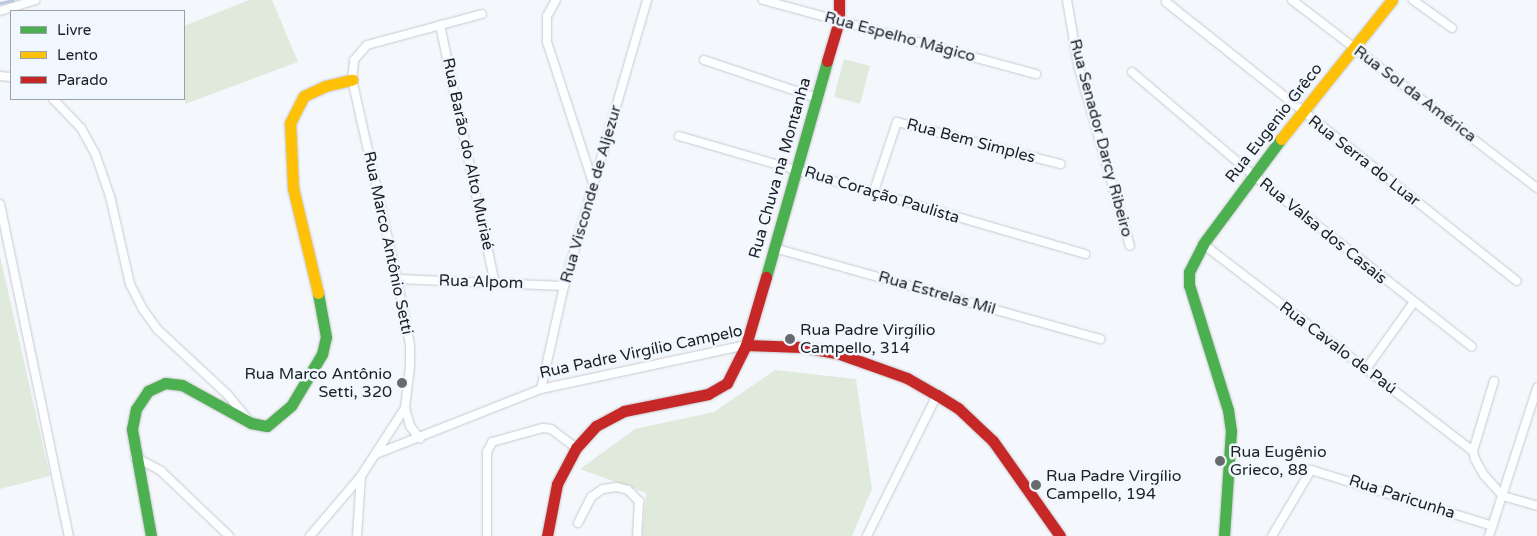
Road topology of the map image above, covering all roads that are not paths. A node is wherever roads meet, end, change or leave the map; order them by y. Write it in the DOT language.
graph roads {
  1 [pos="35,0"];
  2 [pos="556,0"];
  3 [pos="647,0"];
  4 [pos="763,0"];
  5 [pos="839,0"];
  6 [pos="1067,0"];
  7 [pos="1292,0"];
  8 [pos="1392,0"];
  9 [pos="1413,0"];
  10 [pos="1166,2"];
  11 [pos="0,12"];
  12 [pos="482,14"];
  13 [pos="839,21"];
  14 [pos="440,25"];
  15 [pos="1452,28"];
  16 [pos="1354,48"];
  17 [pos="704,60"];
  18 [pos="1132,72"];
  19 [pos="1036,74"];
  20 [pos="352,80"];
  21 [pos="817,98"];
  22 [pos="54,100"];
  23 [pos="1303,112"];
  24 [pos="679,136"];
  25 [pos="1061,164"];
  26 [pos="796,169"];
  27 [pos="1253,175"];
  28 [pos="593,183"];
  29 [pos="1537,188"];
  30 [pos="873,194"];
  31 [pos="0,204"];
  32 [pos="2,226"];
  33 [pos="1203,244"];
  34 [pos="1130,246"];
  35 [pos="774,248"];
  36 [pos="1085,254"];
  37 [pos="398,279"];
  38 [pos="1517,281"];
  39 [pos="496,283"];
  40 [pos="564,286"];
  41 [pos="1414,302"];
  42 [pos="1101,339"];
  43 [pos="746,345"];
  44 [pos="1472,346"];
  45 [pos="1366,369"];
  46 [pos="1494,381"];
  47 [pos="1537,388"];
  48 [pos="541,389"];
  49 [pos="937,395"];
  50 [pos="405,408"];
  51 [pos="256,425"];
  52 [pos="420,439"];
  53 [pos="576,448"];
  54 [pos="1473,451"];
  55 [pos="376,454"];
  56 [pos="135,457"];
  57 [pos="360,476"];
  58 [pos="1503,496"];
  59 [pos="1537,506"];
  60 [pos="578,523"];
  61 [pos="1493,526"];
  62 [pos="69,536"];
  63 [pos="151,536"];
  64 [pos="229,536"];
  65 [pos="310,536"];
  66 [pos="357,536"];
  67 [pos="486,536"];
  68 [pos="547,536"];
  69 [pos="637,536"];
  70 [pos="867,536"];
  71 [pos="1060,536"];
  72 [pos="1224,536"];
  73 [pos="1272,536"];
  74 [pos="1489,536"];
  1 -- 11 [label="street"];
  2 -- 28 [label="street"];
  3 -- 28 [label="street, Rua Visconde de Aljezur"];
  4 -- 13 [label="street, Rua Espelho Mágico"];
  5 -- 13 [label="street, Rua Chuva na Montanha"];
  6 -- 34 [label="street, Rua Senador Darcy Ribeiro"];
  7 -- 16 [label="street, Rua Sol da América"];
  8 -- 16 [label="street, Rua Eugenio Grêco"];
  9 -- 15 [label="street"];
  10 -- 23 [label="street, Rua Serra do Luar"];
  12 -- 14 [label="street, Rua Marco Antônio Setti"];
  13 -- 19 [label="street, Rua Espelho Mágico"];
  13 -- 21 [label="street, Rua Chuva na Montanha"];
  14 -- 20 [label="street, Rua Marco Antônio Setti"];
  14 -- 39 [label="street, Rua Barão do Alto Muriaé"];
  16 -- 23 [label="street, Rua Eugenio Grêco"];
  16 -- 29 [label="street, Rua Sol da América"];
  17 -- 21 [label="street"];
  18 -- 27 [label="street, Rua Valsa dos Casais"];
  20 -- 37 [label="street, Rua Marco Antônio Setti"];
  20 -- 51 [label="street"];
  21 -- 26 [label="street, Rua Chuva na Montanha"];
  22 -- 51 [label="street"];
  23 -- 27 [label="street, Rua Eugenio Grêco"];
  23 -- 38 [label="street, Rua Serra do Luar"];
  24 -- 26 [label="street, Rua Coração Paulista"];
  25 -- 30 [label="street, Rua Bem Simples"];
  26 -- 30 [label="street, Rua Coração Paulista"];
  26 -- 35 [label="street, Rua Chuva na Montanha"];
  27 -- 33 [label="street, Rua Eugenio Grêco"];
  27 -- 41 [label="street, Rua Valsa dos Casais"];
  28 -- 40 [label="street, Rua Visconde de Aljezur"];
  30 -- 36 [label="street, Rua Coração Paulista"];
  31 -- 32 [label="street"];
  32 -- 62 [label="street"];
  33 -- 45 [label="street, Rua Cavalo de Paú"];
  33 -- 72 [label="street, Rua Eugenio Grêco"];
  35 -- 42 [label="street, Rua Estrelas Mil"];
  35 -- 43 [label="street, Rua Chuva na Montanha"];
  37 -- 39 [label="street, Rua Alpom"];
  37 -- 50 [label="street, Rua Marco Antônio Setti"];
  39 -- 40 [label="street, Rua Alpom"];
  40 -- 48 [label="street, Rua Visconde de Aljezur"];
  41 -- 44 [label="street, Rua Valsa dos Casais"];
  41 -- 45 [label="street"];
  43 -- 48 [label="street, Rua Padre Virgílio Campelo"];
  43 -- 49 [label="street, Rua Padre Virgílio Campelo"];
  43 -- 53 [label="street, Rua Chuva na Montanha"];
  45 -- 54 [label="street, Rua Cavalo de Paú"];
  46 -- 54 [label="street"];
  47 -- 58 [label="street"];
  48 -- 52 [label="street, Rua Padre Virgílio Campelo"];
  49 -- 70 [label="street"];
  49 -- 71 [label="street, Rua Padre Virgílio Campelo"];
  50 -- 52 [label="street"];
  50 -- 55 [label="street, Rua Marco Antônio Setti"];
  51 -- 56 [label="street"];
  52 -- 55 [label="street, Rua Padre Virgílio Campelo"];
  53 -- 67 [label="street"];
  53 -- 68 [label="street, Rua Chuva na Montanha"];
  54 -- 58 [label="street, Rua Cavalo de Paú"];
  55 -- 57 [label="street, Rua Marco Antônio Setti"];
  56 -- 63 [label="street"];
  56 -- 64 [label="street"];
  57 -- 65 [label="street, Rua Marco Antônio Setti"];
  57 -- 66 [label="street"];
  58 -- 59 [label="street"];
  58 -- 61 [label="street"];
  60 -- 69 [label="street"];
  61 -- 73 [label="street, Rua Paricunha"];
  61 -- 74 [label="street"];
}
